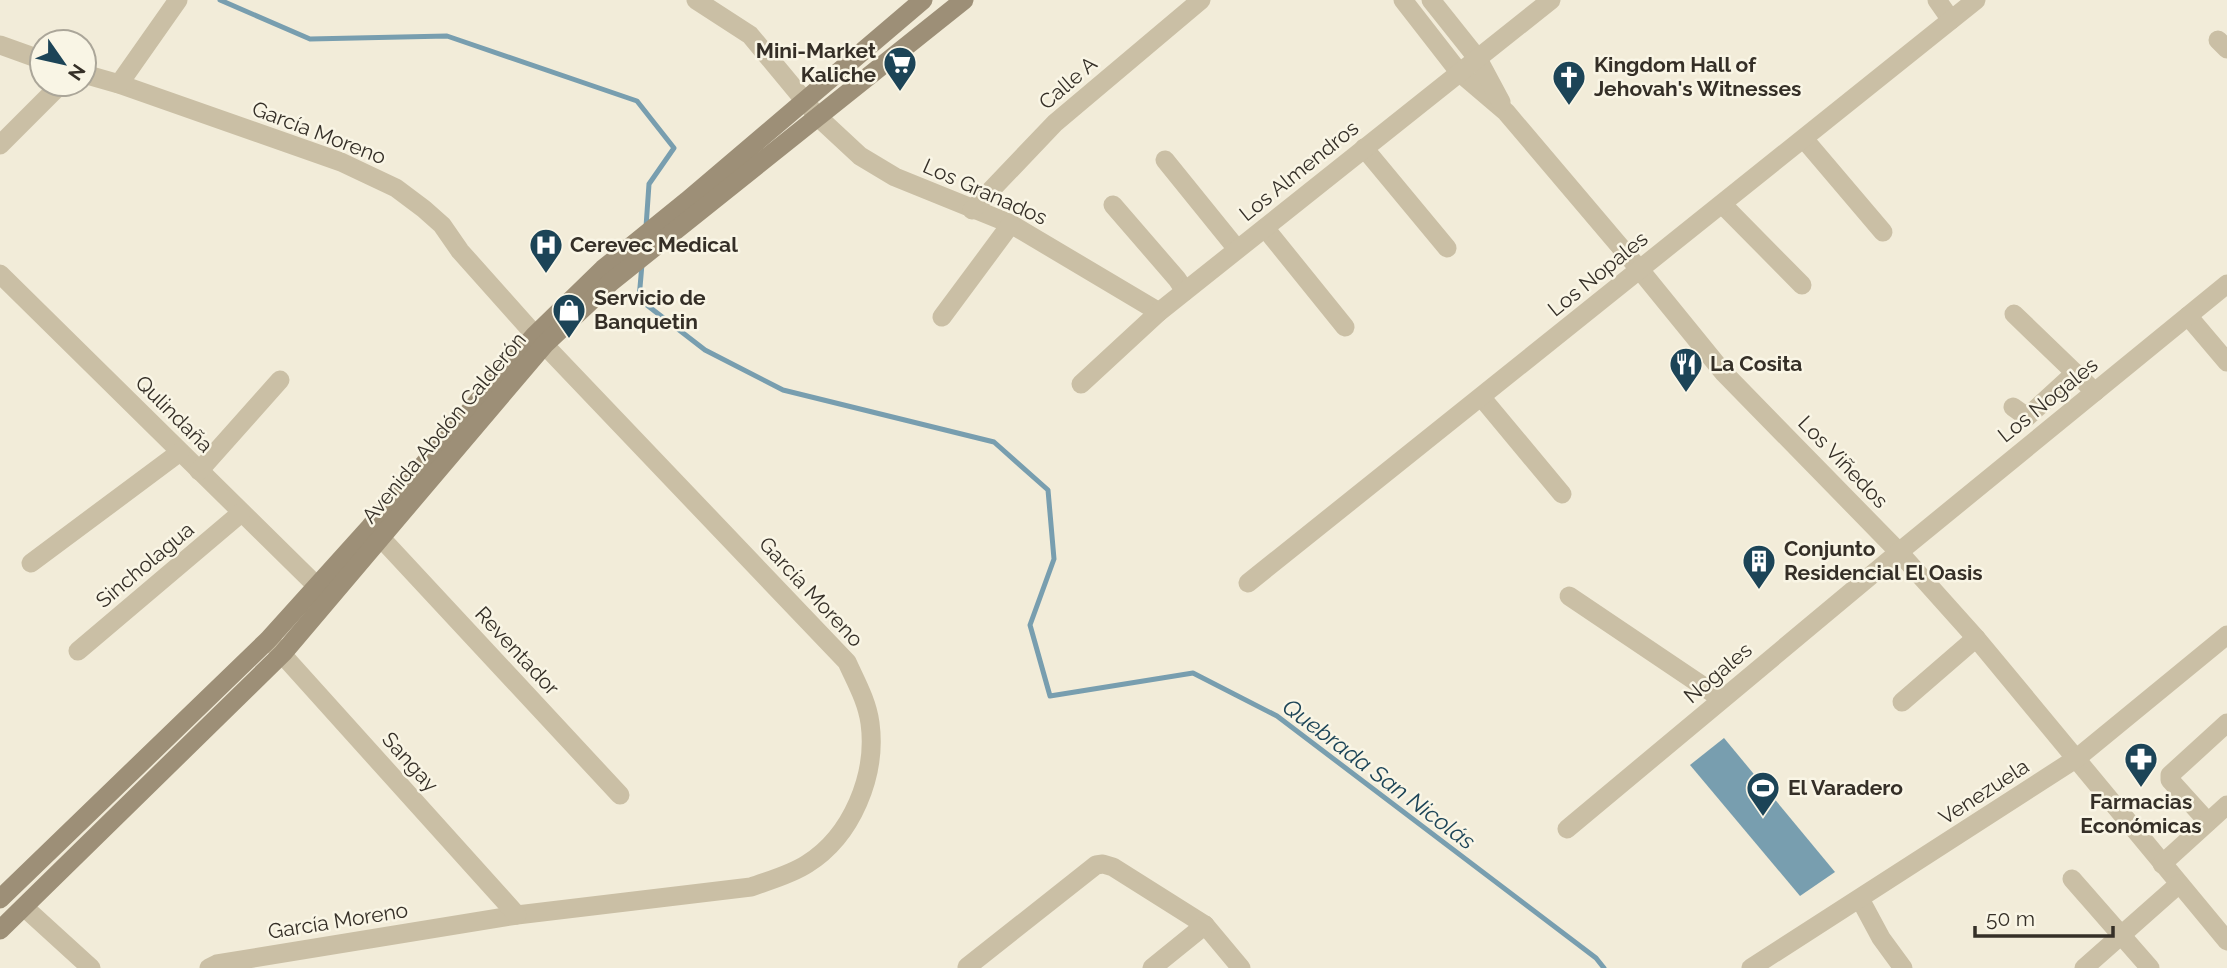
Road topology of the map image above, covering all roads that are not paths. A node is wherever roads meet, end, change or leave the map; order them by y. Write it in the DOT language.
graph roads {
  1 [pos="696,0"];
  2 [pos="923,0"];
  3 [pos="964,0"];
  4 [pos="1201,0"];
  5 [pos="1403,0"];
  6 [pos="1431,0"];
  7 [pos="1551,0"];
  8 [pos="1937,0"];
  9 [pos="1976,0"];
  10 [pos="175,4"];
  11 [pos="1951,20"];
  12 [pos="0,45"];
  13 [pos="28,55"];
  14 [pos="1478,58"];
  15 [pos="1459,72"];
  16 [pos="98,78"];
  17 [pos="119,84"];
  18 [pos="47,98"];
  19 [pos="804,99"];
  20 [pos="1506,112"];
  21 [pos="818,117"];
  22 [pos="1804,139"];
  23 [pos="0,145"];
  24 [pos="1364,148"];
  25 [pos="1165,160"];
  26 [pos="1722,204"];
  27 [pos="1113,205"];
  28 [pos="692,206"];
  29 [pos="972,210"];
  30 [pos="1011,224"];
  31 [pos="1265,228"];
  32 [pos="1884,232"];
  33 [pos="1447,248"];
  34 [pos="1237,249"];
  35 [pos="1640,270"];
  36 [pos="0,274"];
  37 [pos="2227,284"];
  38 [pos="1802,285"];
  39 [pos="1185,291"];
  40 [pos="1159,312"];
  41 [pos="2014,314"];
  42 [pos="2188,316"];
  43 [pos="942,317"];
  44 [pos="1345,327"];
  45 [pos="540,340"];
  46 [pos="2227,362"];
  47 [pos="2075,373"];
  48 [pos="280,380"];
  49 [pos="1081,384"];
  50 [pos="2095,392"];
  51 [pos="1482,398"];
  52 [pos="2013,407"];
  53 [pos="180,452"];
  54 [pos="199,471"];
  55 [pos="1562,494"];
  56 [pos="241,513"];
  57 [pos="381,538"];
  58 [pos="1899,552"];
  59 [pos="31,563"];
  60 [pos="1248,583"];
  61 [pos="323,593"];
  62 [pos="1569,596"];
  63 [pos="2227,635"];
  64 [pos="1976,638"];
  65 [pos="276,647"];
  66 [pos="78,651"];
  67 [pos="1722,699"];
  68 [pos="1902,702"];
  69 [pos="2227,723"];
  70 [pos="2077,758"];
  71 [pos="620,795"];
  72 [pos="2227,805"];
  73 [pos="2208,822"];
  74 [pos="1567,828"];
  75 [pos="2162,864"];
  76 [pos="2072,879"];
  77 [pos="2179,884"];
  78 [pos="0,899"];
  79 [pos="1860,900"];
  80 [pos="24,907"];
  81 [pos="517,915"];
  82 [pos="1205,925"];
  83 [pos="0,930"];
  84 [pos="2122,935"];
  85 [pos="2227,941"];
  86 [pos="967,967"];
  87 [pos="91,968"];
  88 [pos="209,968"];
  89 [pos="1152,968"];
  90 [pos="1241,968"];
  91 [pos="1751,968"];
  92 [pos="1903,968"];
  93 [pos="2084,968"];
  94 [pos="2150,968"];
  1 -- 19 [label="street, Los Granados"];
  2 -- 19 [label="main road, Avenida Abdón Calderón"];
  3 -- 21 [label="main road, Avenida Abdón Calderón"];
  4 -- 29 [label="street, Calle A"];
  5 -- 15 [label="street, Los Viñedos"];
  6 -- 14 [label="street, Los Viñedos"];
  7 -- 14 [label="street, Los Almendros"];
  8 -- 11 [label="street"];
  9 -- 11 [label="street, Los Nopales"];
  10 -- 17 [label="street"];
  11 -- 22 [label="street, Los Nopales"];
  12 -- 13 [label="street"];
  14 -- 15 [label="street, Los Almendros"];
  14 -- 20 [label="street, Los Viñedos"];
  15 -- 20 [label="street, Los Viñedos"];
  15 -- 24 [label="street, Los Almendros"];
  16 -- 17 [label="street, García Moreno"];
  17 -- 45 [label="street, García Moreno"];
  18 -- 23 [label="street"];
  19 -- 21 [label="street, Los Granados"];
  19 -- 28 [label="main road, Avenida Abdón Calderón"];
  20 -- 35 [label="street, Los Viñedos"];
  21 -- 28 [label="main road, Avenida Abdón Calderón"];
  21 -- 29 [label="street, Los Granados"];
  22 -- 26 [label="street, Los Nopales"];
  22 -- 32 [label="street"];
  24 -- 31 [label="street, Los Almendros"];
  24 -- 33 [label="street"];
  25 -- 34 [label="street"];
  26 -- 35 [label="street, Los Nopales"];
  26 -- 38 [label="street"];
  27 -- 39 [label="street"];
  28 -- 45 [label="main road, Avenida Abdón Calderón"];
  29 -- 30 [label="street, Los Granados"];
  30 -- 40 [label="street, Los Granados"];
  30 -- 43 [label="street"];
  31 -- 34 [label="street, Los Almendros"];
  31 -- 44 [label="street"];
  34 -- 39 [label="street, Los Almendros"];
  35 -- 51 [label="street, Los Nopales"];
  35 -- 58 [label="street, Los Viñedos"];
  36 -- 53 [label="street, Qulindaña"];
  37 -- 42 [label="street, Los Nogales"];
  39 -- 40 [label="street, Los Almendros"];
  40 -- 49 [label="street, Los Almendros"];
  41 -- 47 [label="street"];
  42 -- 46 [label="street"];
  42 -- 50 [label="street, Los Nogales"];
  45 -- 57 [label="main road, Avenida Abdón Calderón"];
  45 -- 61 [label="main road, Avenida Abdón Calderón"];
  45 -- 81 [label="street, García Moreno"];
  47 -- 50 [label="street"];
  47 -- 52 [label="street"];
  48 -- 54 [label="street"];
  50 -- 58 [label="street, Los Nogales"];
  51 -- 55 [label="street"];
  51 -- 60 [label="street, Los Nopales"];
  53 -- 54 [label="street, Qulindaña"];
  53 -- 59 [label="street"];
  54 -- 56 [label="street, Qulindaña"];
  56 -- 61 [label="street, Qulindaña"];
  56 -- 66 [label="street, Sincholagua"];
  57 -- 61 [label="main road, Avenida Abdón Calderón"];
  57 -- 71 [label="street, Reventador"];
  58 -- 64 [label="street, Los Viñedos"];
  58 -- 67 [label="street, Nogales"];
  61 -- 65 [label="main road, Avenida Abdón Calderón"];
  62 -- 67 [label="street"];
  63 -- 70 [label="street, Venezuela"];
  64 -- 68 [label="street"];
  64 -- 70 [label="street, Los Viñedos"];
  65 -- 78 [label="main road, Avenida Abdón Calderón"];
  65 -- 80 [label="main road, Avenida Abdón Calderón"];
  65 -- 81 [label="street, Sangay"];
  67 -- 74 [label="street, Nogales"];
  69 -- 73 [label="street"];
  70 -- 75 [label="street, Los Viñedos"];
  70 -- 79 [label="street, Venezuela"];
  72 -- 73 [label="street"];
  73 -- 75 [label="street"];
  75 -- 77 [label="street, Los Viñedos"];
  76 -- 84 [label="street"];
  77 -- 84 [label="street"];
  77 -- 85 [label="street, Los Viñedos"];
  79 -- 91 [label="street, Venezuela"];
  79 -- 92 [label="street"];
  80 -- 83 [label="main road, Avenida Abdón Calderón"];
  80 -- 87 [label="street"];
  81 -- 88 [label="street, García Moreno"];
  82 -- 86 [label="street"];
  82 -- 89 [label="street"];
  82 -- 90 [label="street"];
  84 -- 93 [label="street"];
  84 -- 94 [label="street"];
}
